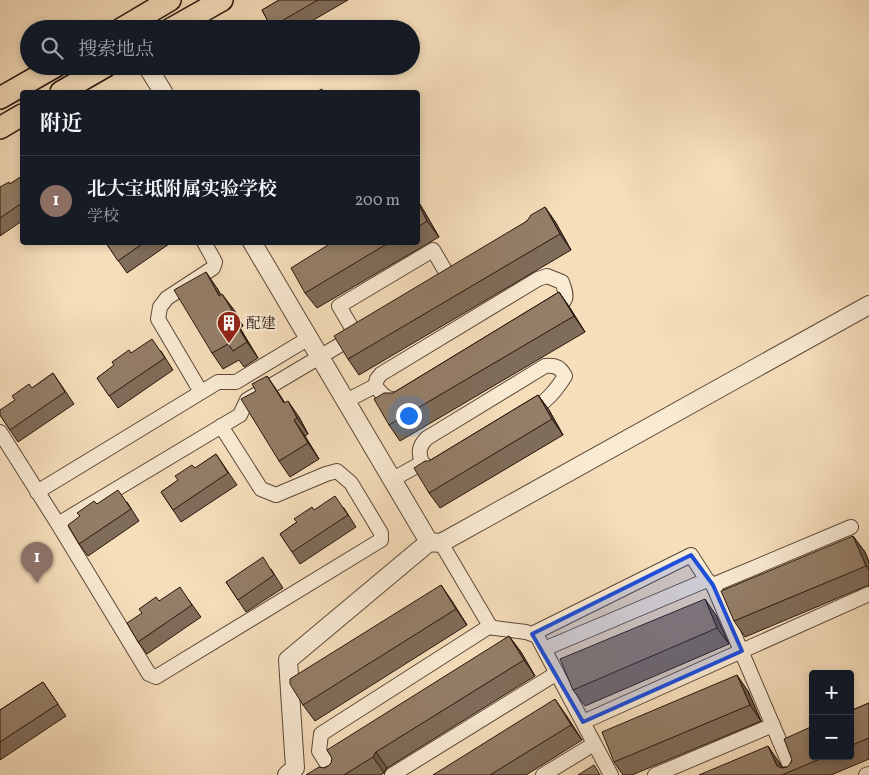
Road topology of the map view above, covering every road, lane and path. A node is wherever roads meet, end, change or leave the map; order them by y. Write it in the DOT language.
graph roads {
  1 [pos="170,0"];
  2 [pos="222,0"];
  3 [pos="136,20"];
  4 [pos="187,20"];
  5 [pos="40,75"];
  6 [pos="90,75"];
  7 [pos="153,75"];
  8 [pos="64,90"];
  9 [pos="162,90"];
  10 [pos="0,98"];
  11 [pos="20,116"];
  12 [pos="0,128"];
  13 [pos="206,245"];
  14 [pos="254,245"];
  15 [pos="450,279"];
  16 [pos="869,304"];
  17 [pos="539,317"];
  18 [pos="309,338"];
  19 [pos="320,357"];
  20 [pos="236,382"];
  21 [pos="375,386"];
  22 [pos="201,392"];
  23 [pos="408,396"];
  24 [pos="247,400"];
  25 [pos="346,401"];
  26 [pos="516,420"];
  27 [pos="222,426"];
  28 [pos="0,432"];
  29 [pos="452,459"];
  30 [pos="422,463"];
  31 [pos="393,480"];
  32 [pos="37,492"];
  33 [pos="58,524"];
  34 [pos="851,527"];
  35 [pos="435,542"];
  36 [pos="710,582"];
  37 [pos="869,594"];
  38 [pos="488,627"];
  39 [pos="532,634"];
  40 [pos="544,649"];
  41 [pos="742,651"];
  42 [pos="557,673"];
  43 [pos="583,722"];
  44 [pos="773,725"];
  45 [pos="594,744"];
  46 [pos="287,775"];
  47 [pos="334,775"];
  48 [pos="392,775"];
  49 [pos="543,775"];
  50 [pos="611,775"];
  51 [pos="654,775"];
  52 [pos="794,775"];
  1 -- 3 [label="main road"];
  2 -- 4 [label="main road"];
  5 -- 10 [label="main road"];
  6 -- 8 [label="main road"];
  7 -- 9 [label="street"];
  11 -- 12 [label="main road"];
  13 -- 22 [label="street"];
  14 -- 18 [label="street"];
  15 -- 19 [label="street"];
  16 -- 35 [label="street"];
  17 -- 21 [label="street"];
  18 -- 19 [label="street"];
  18 -- 20 [label="street"];
  19 -- 24 [label="street"];
  19 -- 25 [label="street"];
  20 -- 22 [label="street"];
  20 -- 24 [label="street"];
  21 -- 23 [label="street"];
  21 -- 25 [label="street"];
  22 -- 32 [label="street"];
  24 -- 27 [label="street"];
  25 -- 31 [label="street"];
  26 -- 30 [label="street"];
  27 -- 33 [label="street"];
  27 -- 33 [label="street"];
  28 -- 32 [label="street"];
  29 -- 30 [label="street"];
  30 -- 31 [label="street"];
  31 -- 35 [label="street"];
  32 -- 33 [label="street"];
  34 -- 36 [label="street"];
  35 -- 38 [label="street"];
  35 -- 46 [label="street"];
  36 -- 39 [label="street"];
  36 -- 40 [label="street"];
  36 -- 41 [label="street"];
  37 -- 41 [label="street"];
  38 -- 39 [label="street"];
  38 -- 47 [label="street"];
  39 -- 40 [label="street"];
  40 -- 42 [label="street"];
  41 -- 43 [label="street"];
  41 -- 44 [label="street"];
  42 -- 43 [label="street"];
  42 -- 48 [label="street"];
  43 -- 45 [label="street"];
  44 -- 51 [label="street"];
  44 -- 52 [label="street"];
  45 -- 49 [label="street"];
  45 -- 50 [label="street"];
}
